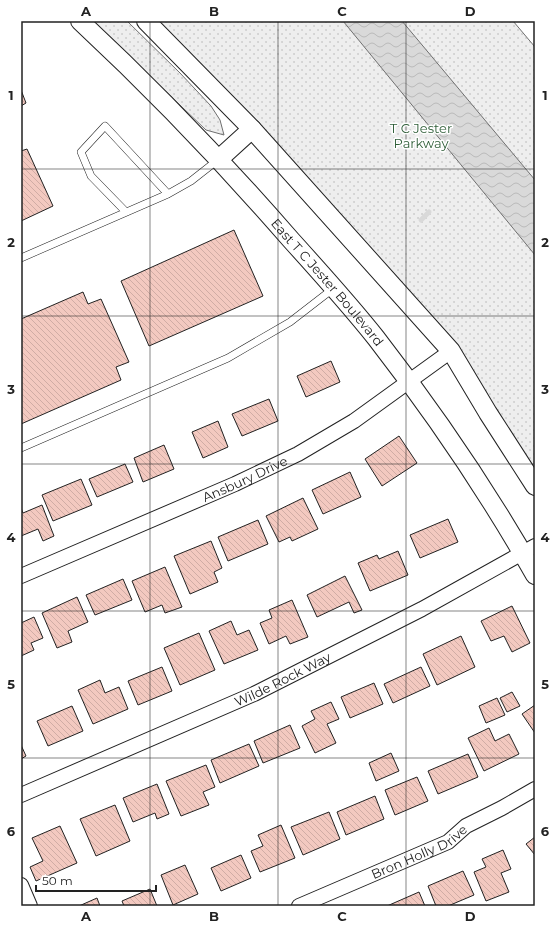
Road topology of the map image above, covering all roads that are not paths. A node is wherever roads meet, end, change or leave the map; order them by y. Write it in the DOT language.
graph roads {
  1 [pos="80,21"];
  2 [pos="146,21"];
  3 [pos="252,129"];
  4 [pos="219,159"];
  5 [pos="168,194"];
  6 [pos="126,212"];
  7 [pos="21,258"];
  8 [pos="334,288"];
  9 [pos="451,351"];
  10 [pos="409,381"];
  11 [pos="21,448"];
  12 [pos="535,486"];
  13 [pos="529,549"];
  14 [pos="21,576"];
  15 [pos="535,576"];
  16 [pos="535,789"];
  17 [pos="21,795"];
  18 [pos="21,885"];
  19 [pos="30,906"];
  20 [pos="299,906"];
  1 -- 4 [label="street, East T C Jester Boulevard"];
  2 -- 3 [label="street"];
  3 -- 4 [label="street"];
  3 -- 9 [label="street"];
  4 -- 5 [label="lane"];
  4 -- 8 [label="street, East T C Jester Boulevard"];
  5 -- 6 [label="lane"];
  5 -- 6 [label="lane"];
  6 -- 7 [label="lane"];
  8 -- 10 [label="street, East T C Jester Boulevard"];
  8 -- 11 [label="lane"];
  9 -- 10 [label="street, Ansbury Drive"];
  9 -- 12 [label="street"];
  10 -- 13 [label="street, East T C Jester Boulevard"];
  10 -- 14 [label="street, Ansbury Drive"];
  13 -- 15 [label="street, East T C Jester Boulevard"];
  13 -- 17 [label="street, Wilde Rock Way"];
  16 -- 20 [label="street, Bron Holly Drive"];
  18 -- 19 [label="street"];
}
